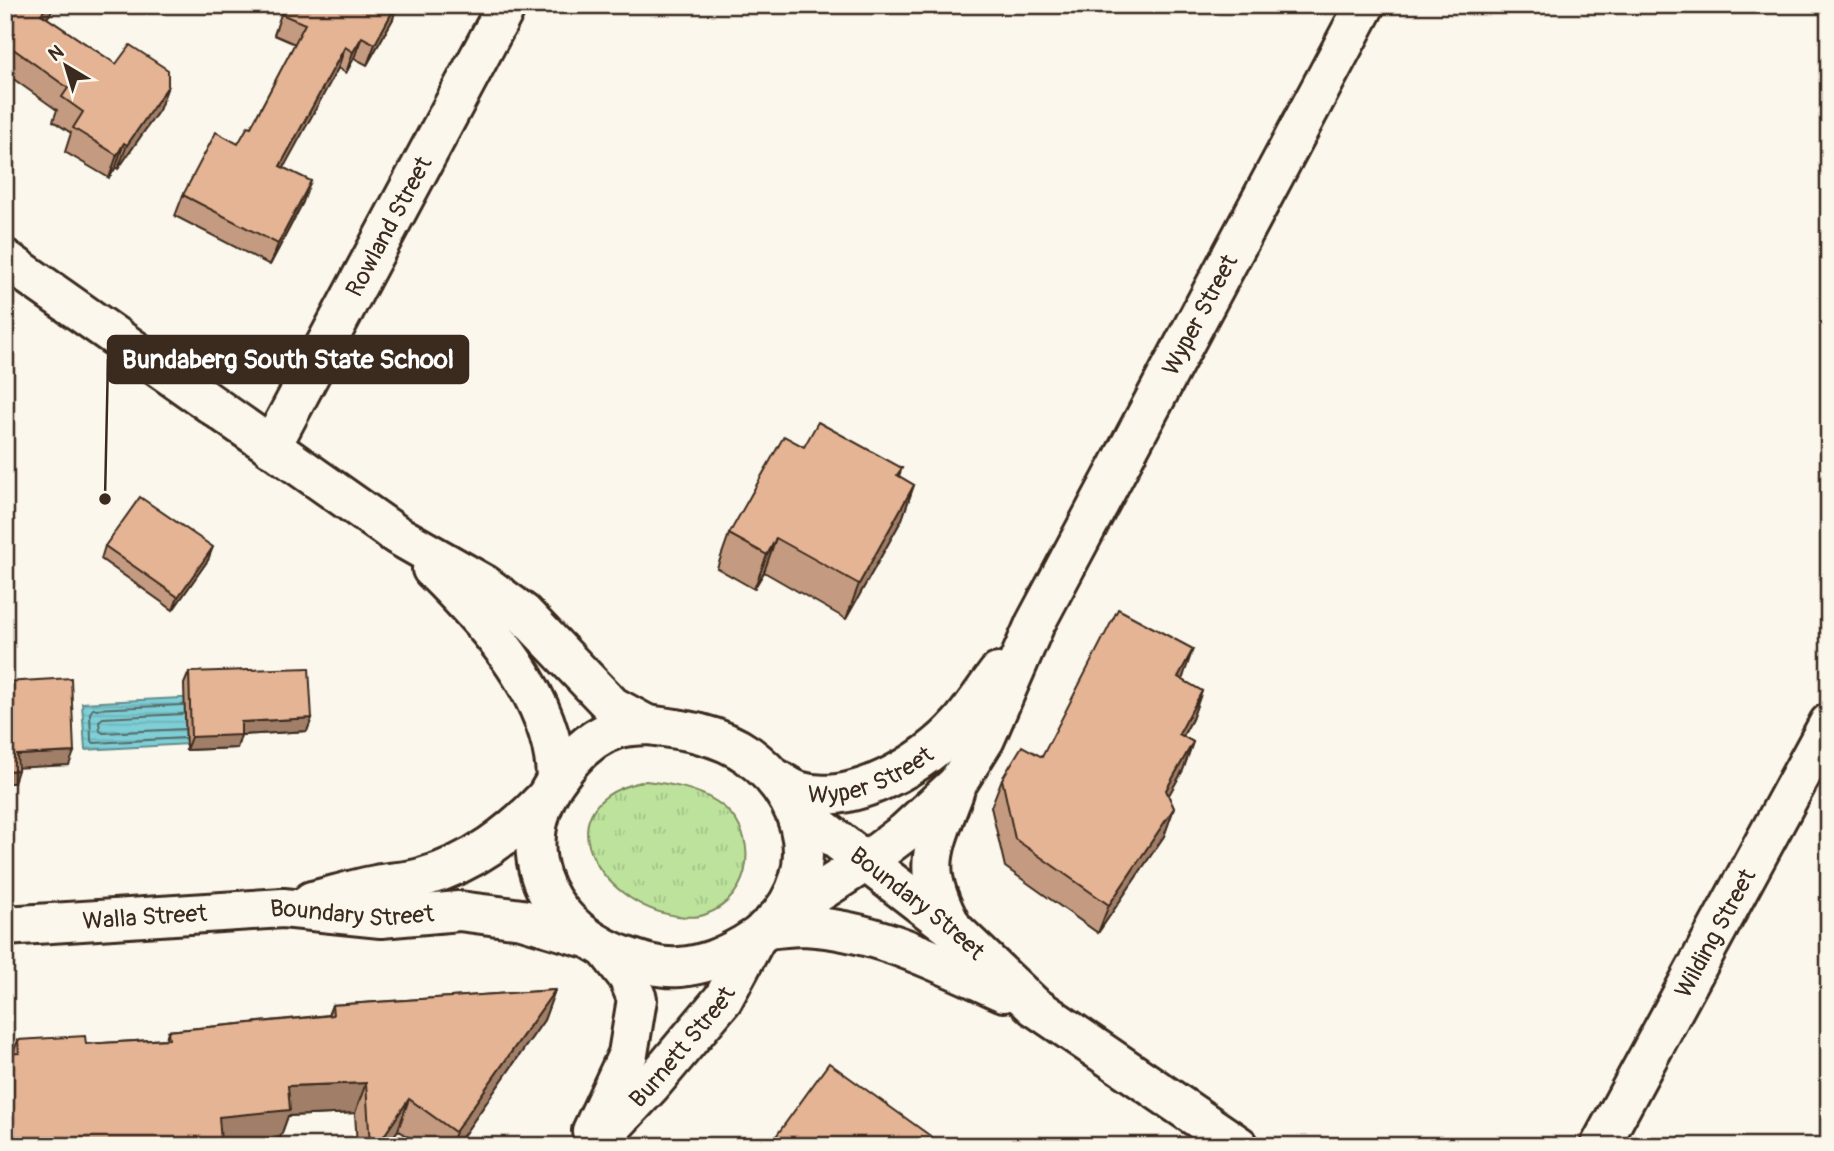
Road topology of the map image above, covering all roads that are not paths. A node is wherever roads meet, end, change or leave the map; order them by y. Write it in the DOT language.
graph roads {
  1 [pos="507,5"];
  2 [pos="1365,5"];
  3 [pos="5,259"];
  4 [pos="271,447"];
  5 [pos="397,535"];
  6 [pos="1035,624"];
  7 [pos="1829,723"];
  8 [pos="647,726"];
  9 [pos="957,784"];
  10 [pos="551,788"];
  11 [pos="784,792"];
  12 [pos="864,863"];
  13 [pos="283,908"];
  14 [pos="5,926"];
  15 [pos="765,929"];
  16 [pos="953,929"];
  17 [pos="596,943"];
  18 [pos="1034,1006"];
  19 [pos="585,1146"];
  20 [pos="594,1146"];
  21 [pos="1239,1146"];
  22 [pos="1600,1146"];
  1 -- 4 [label="street, Rowland Street"];
  2 -- 6 [label="street, Wyper Street"];
  3 -- 4 [label="street"];
  4 -- 5 [label="street"];
  5 -- 8 [label="street"];
  5 -- 10 [label="street"];
  6 -- 9 [label="street, Wyper Street"];
  6 -- 11 [label="street, Wyper Street"];
  7 -- 22 [label="street, Wilding Street"];
  8 -- 10 [label="street, Boundary Street"];
  8 -- 11 [label="street"];
  9 -- 12 [label="street, Wyper Street"];
  9 -- 16 [label="street"];
  10 -- 13 [label="street, Boundary Street"];
  10 -- 17 [label="street"];
  11 -- 12 [label="street, Boundary Street"];
  11 -- 15 [label="street, Burnett Street"];
  12 -- 15 [label="street, Wyper Street"];
  12 -- 16 [label="street, Boundary Street"];
  13 -- 14 [label="street, Walla Street"];
  13 -- 17 [label="street, Boundary Street"];
  15 -- 17 [label="street, Boundary Street"];
  15 -- 18 [label="street, Boundary Street"];
  15 -- 20 [label="street, Burnett Street"];
  16 -- 18 [label="street, Boundary Street"];
  17 -- 19 [label="street, Burnett Street"];
  18 -- 21 [label="street, Boundary Street"];
}
